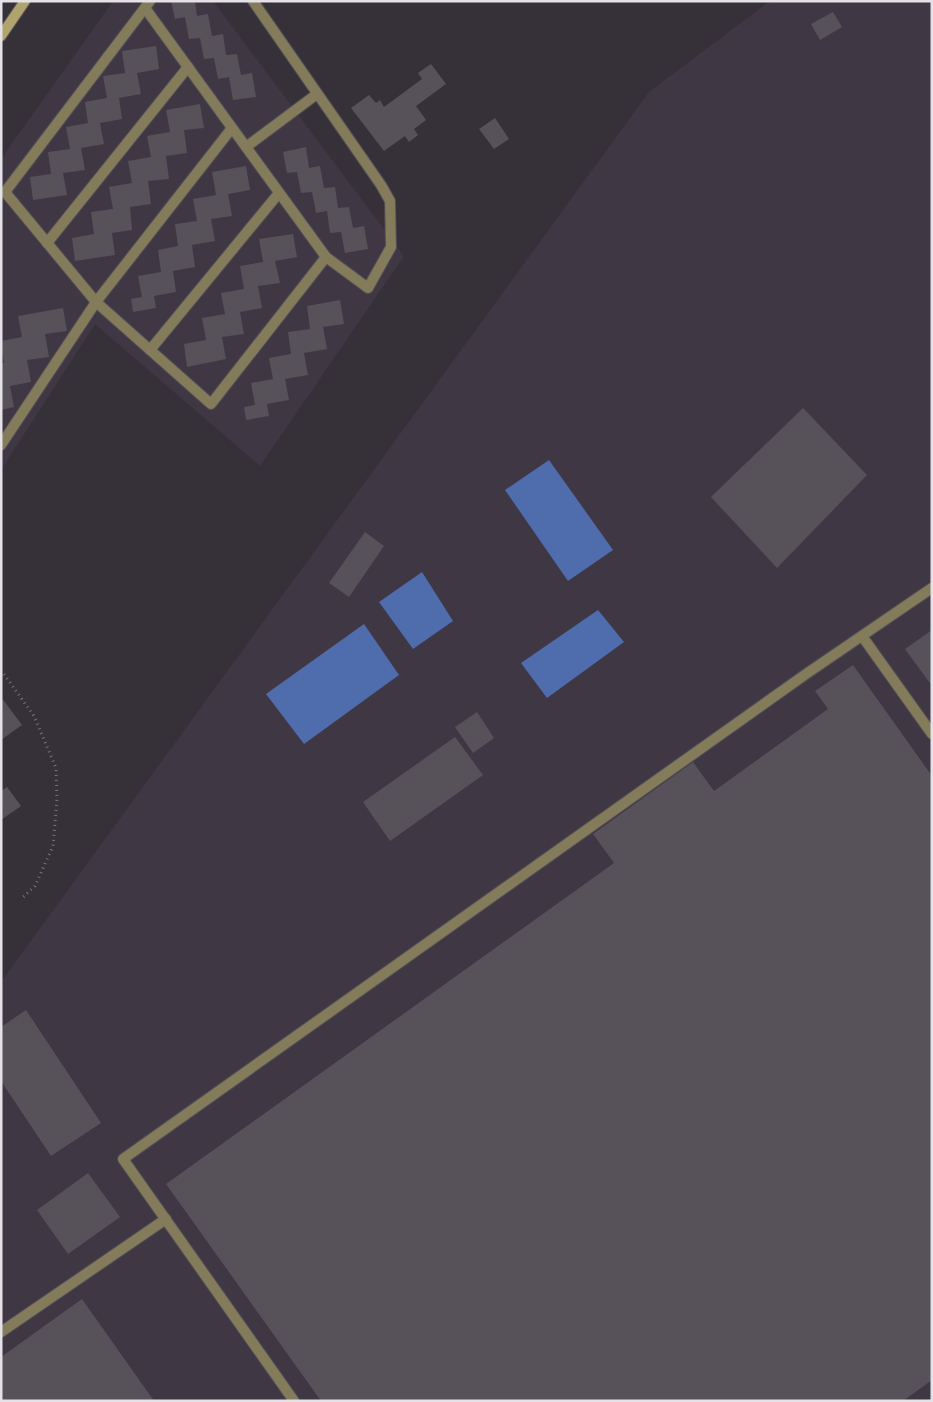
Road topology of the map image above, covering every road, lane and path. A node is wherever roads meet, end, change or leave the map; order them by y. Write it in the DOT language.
graph roads {
  1 [pos="26,1"];
  2 [pos="253,1"];
  3 [pos="147,5"];
  4 [pos="1,36"];
  5 [pos="188,67"];
  6 [pos="317,94"];
  7 [pos="232,128"];
  8 [pos="246,147"];
  9 [pos="279,193"];
  10 [pos="47,243"];
  11 [pos="326,257"];
  12 [pos="96,302"];
  13 [pos="150,350"];
  14 [pos="1,445"];
  15 [pos="932,588"];
  16 [pos="862,636"];
  17 [pos="1,670"];
  18 [pos="932,734"];
  19 [pos="20,899"];
  20 [pos="166,1219"];
  21 [pos="1,1332"];
  22 [pos="294,1401"];
  1 -- 4 [label="street"];
  2 -- 6 [label="lane"];
  3 -- 5 [label="lane"];
  3 -- 10 [label="lane"];
  5 -- 7 [label="lane"];
  5 -- 10 [label="lane"];
  6 -- 8 [label="lane"];
  6 -- 11 [label="lane"];
  7 -- 8 [label="lane"];
  7 -- 12 [label="lane"];
  8 -- 9 [label="lane"];
  9 -- 11 [label="lane"];
  9 -- 13 [label="lane"];
  10 -- 12 [label="lane"];
  11 -- 13 [label="lane"];
  12 -- 13 [label="lane"];
  12 -- 14 [label="lane"];
  15 -- 16 [label="lane"];
  16 -- 18 [label="lane"];
  16 -- 20 [label="lane"];
  17 -- 19 [label="path"];
  20 -- 21 [label="lane"];
  20 -- 22 [label="lane"];
}
